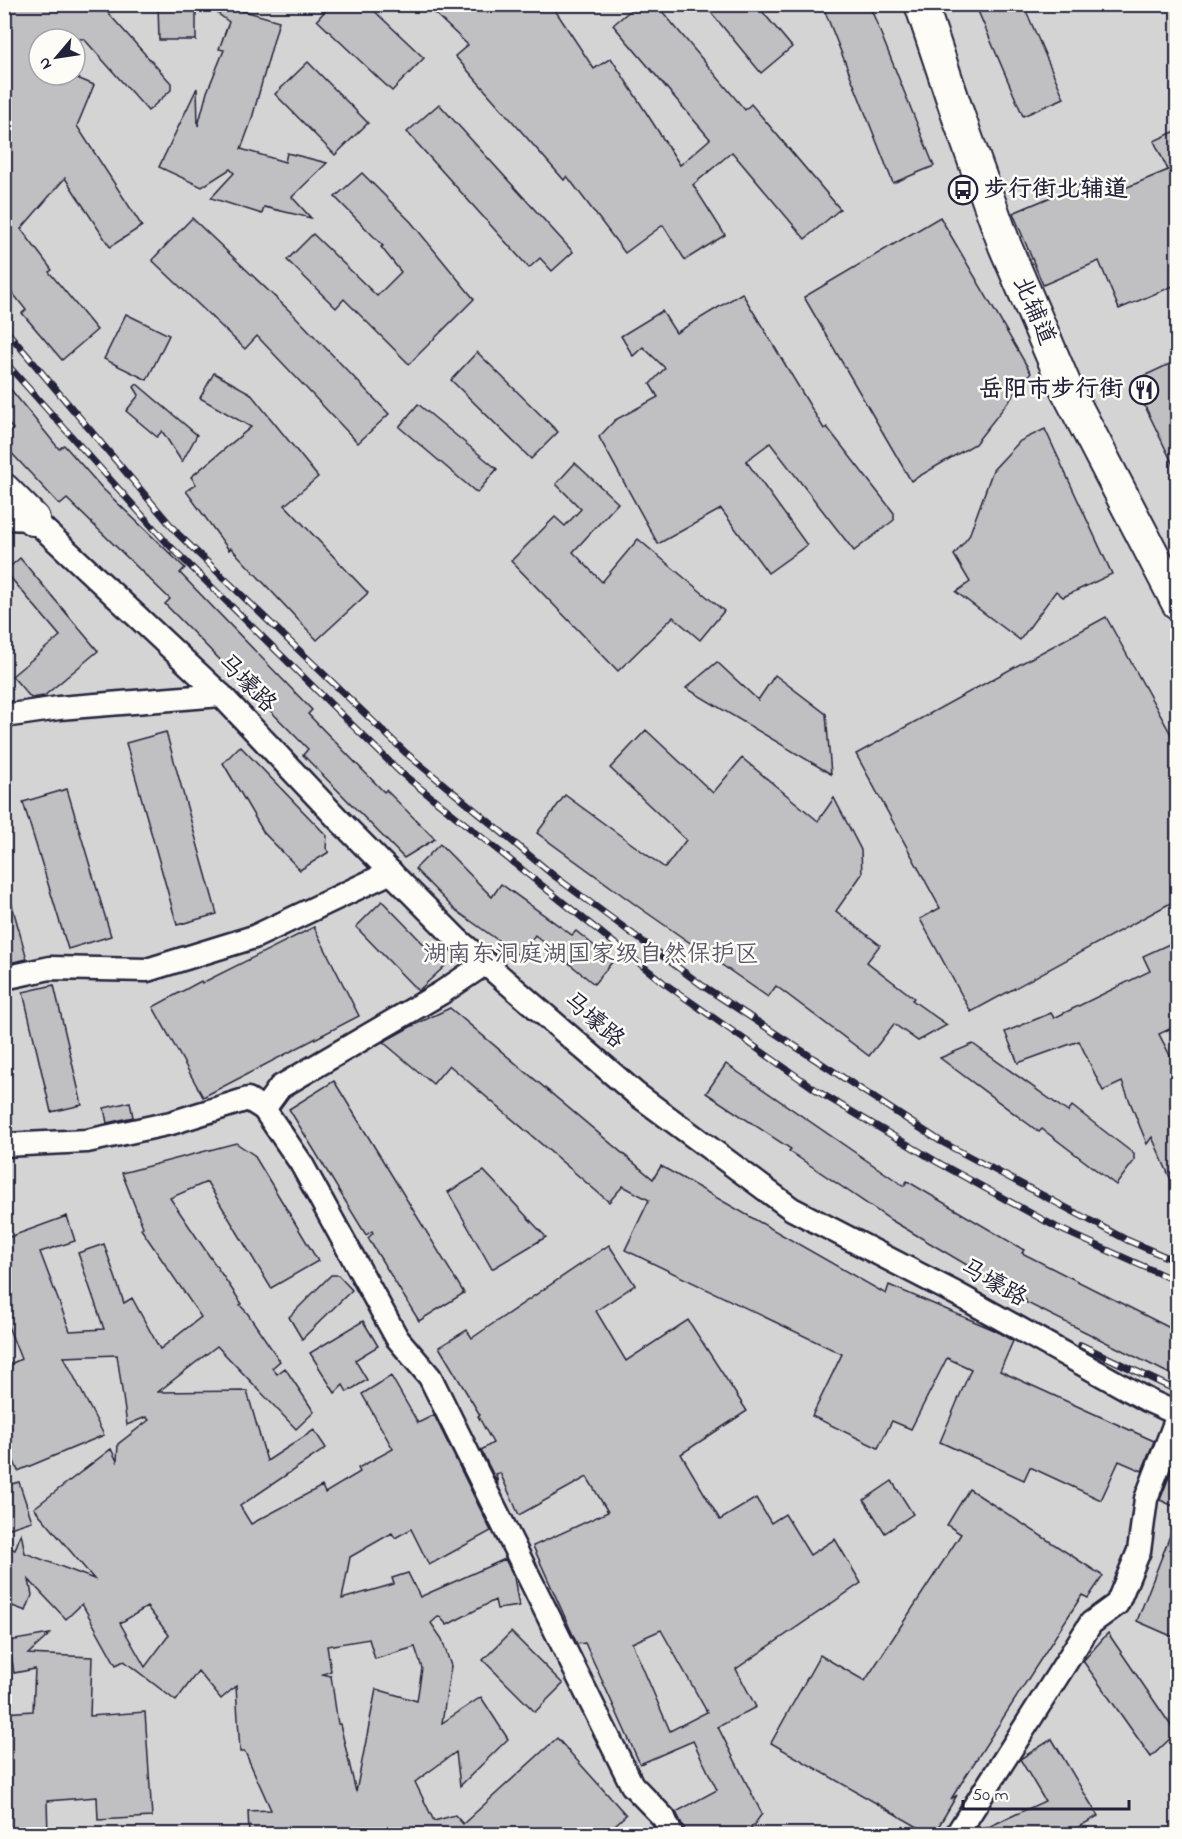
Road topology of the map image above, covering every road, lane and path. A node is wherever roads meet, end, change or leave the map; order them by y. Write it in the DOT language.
graph roads {
  1 [pos="921,4"];
  2 [pos="4,490"];
  3 [pos="19,519"];
  4 [pos="1178,603"];
  5 [pos="221,695"];
  6 [pos="4,716"];
  7 [pos="391,872"];
  8 [pos="486,963"];
  9 [pos="4,978"];
  10 [pos="264,1109"];
  11 [pos="4,1145"];
  12 [pos="1178,1414"];
  13 [pos="671,1834"];
  14 [pos="957,1834"];
  1 -- 4 [label="main road, 北辅道"];
  2 -- 3 [label="main road"];
  3 -- 5 [label="street, 马壕路"];
  5 -- 6 [label="street"];
  5 -- 7 [label="street, 马壕路"];
  7 -- 8 [label="street, 马壕路"];
  7 -- 9 [label="street"];
  8 -- 10 [label="street"];
  8 -- 12 [label="street, 马壕路"];
  10 -- 11 [label="street"];
  10 -- 13 [label="street"];
  12 -- 14 [label="street"];
}
